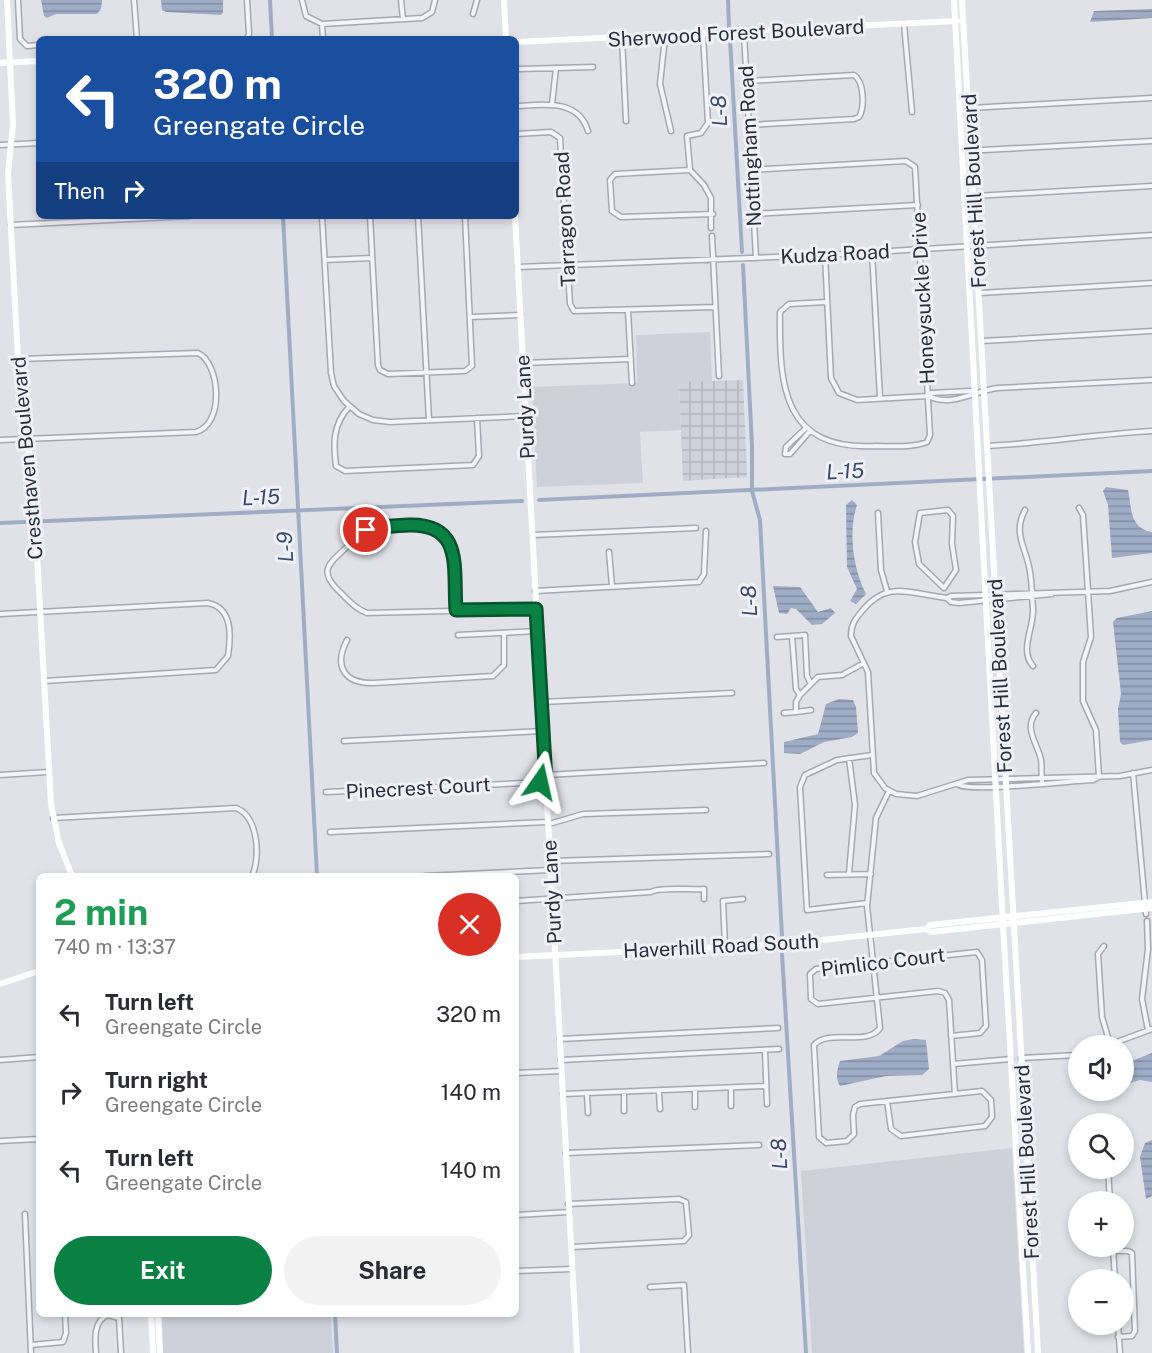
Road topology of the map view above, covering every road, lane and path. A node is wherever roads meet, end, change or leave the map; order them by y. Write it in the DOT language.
graph roads {
  1 [pos="6,0"];
  2 [pos="18,0"];
  3 [pos="134,0"];
  4 [pos="247,0"];
  5 [pos="302,0"];
  6 [pos="401,0"];
  7 [pos="435,0"];
  8 [pos="477,0"];
  9 [pos="504,0"];
  10 [pos="954,0"];
  11 [pos="962,0"];
  12 [pos="473,14"];
  13 [pos="403,19"];
  14 [pos="956,21"];
  15 [pos="964,21"];
  16 [pos="322,24"];
  17 [pos="904,24"];
  18 [pos="744,33"];
  19 [pos="703,35"];
  20 [pos="137,36"];
  21 [pos="248,36"];
  22 [pos="323,36"];
  23 [pos="506,36"];
  24 [pos="665,37"];
  25 [pos="622,38"];
  26 [pos="519,42"];
  27 [pos="36,45"];
  28 [pos="36,61"];
  29 [pos="0,63"];
  30 [pos="10,63"];
  31 [pos="556,68"];
  32 [pos="593,68"];
  33 [pos="520,69"];
  34 [pos="747,81"];
  35 [pos="1152,98"];
  36 [pos="552,104"];
  37 [pos="519,106"];
  38 [pos="970,108"];
  39 [pos="912,112"];
  40 [pos="626,121"];
  41 [pos="749,125"];
  42 [pos="588,130"];
  43 [pos="671,131"];
  44 [pos="519,134"];
  45 [pos="1152,141"];
  46 [pos="36,143"];
  47 [pos="11,144"];
  48 [pos="0,145"];
  49 [pos="972,150"];
  50 [pos="964,151"];
  51 [pos="690,170"];
  52 [pos="751,170"];
  53 [pos="1152,186"];
  54 [pos="975,196"];
  55 [pos="918,205"];
  56 [pos="712,214"];
  57 [pos="754,214"];
  58 [pos="129,219"];
  59 [pos="322,219"];
  60 [pos="370,219"];
  61 [pos="418,219"];
  62 [pos="465,219"];
  63 [pos="515,219"];
  64 [pos="10,225"];
  65 [pos="711,228"];
  66 [pos="1152,235"];
  67 [pos="712,236"];
  68 [pos="977,245"];
  69 [pos="969,246"];
  70 [pos="920,250"];
  71 [pos="872,252"];
  72 [pos="825,255"];
  73 [pos="372,258"];
  74 [pos="756,258"];
  75 [pos="325,260"];
  76 [pos="713,260"];
  77 [pos="568,266"];
  78 [pos="518,267"];
  79 [pos="1152,283"];
  80 [pos="980,293"];
  81 [pos="827,302"];
  82 [pos="715,307"];
  83 [pos="628,311"];
  84 [pos="520,315"];
  85 [pos="471,317"];
  86 [pos="1152,332"];
  87 [pos="982,341"];
  88 [pos="631,358"];
  89 [pos="18,359"];
  90 [pos="523,363"];
  91 [pos="426,372"];
  92 [pos="719,376"];
  93 [pos="1152,380"];
  94 [pos="632,383"];
  95 [pos="985,390"];
  96 [pos="976,393"];
  97 [pos="928,396"];
  98 [pos="880,399"];
  99 [pos="349,407"];
  100 [pos="526,416"];
  101 [pos="477,418"];
  102 [pos="429,420"];
  103 [pos="808,430"];
  104 [pos="1152,431"];
  105 [pos="27,439"];
  106 [pos="0,440"];
  107 [pos="988,446"];
  108 [pos="1079,508"];
  109 [pos="1025,510"];
  110 [pos="878,513"];
  111 [pos="696,528"];
  112 [pos="706,531"];
  113 [pos="532,535"];
  114 [pos="609,552"];
  115 [pos="921,566"];
  116 [pos="1152,582"];
  117 [pos="612,586"];
  118 [pos="535,591"];
  119 [pos="887,591"];
  120 [pos="1088,592"];
  121 [pos="1031,596"];
  122 [pos="947,598"];
  123 [pos="987,598"];
  124 [pos="996,598"];
  125 [pos="536,609"];
  126 [pos="456,610"];
  127 [pos="40,612"];
  128 [pos="0,614"];
  129 [pos="538,631"];
  130 [pos="504,633"];
  131 [pos="458,635"];
  132 [pos="792,636"];
  133 [pos="777,637"];
  134 [pos="347,640"];
  135 [pos="864,663"];
  136 [pos="1034,666"];
  137 [pos="44,681"];
  138 [pos="810,682"];
  139 [pos="732,693"];
  140 [pos="800,695"];
  141 [pos="541,702"];
  142 [pos="811,710"];
  143 [pos="796,712"];
  144 [pos="784,713"];
  145 [pos="1036,713"];
  146 [pos="543,732"];
  147 [pos="344,741"];
  148 [pos="872,754"];
  149 [pos="849,758"];
  150 [pos="764,764"];
  151 [pos="1152,770"];
  152 [pos="48,772"];
  153 [pos="1133,773"];
  154 [pos="0,775"];
  155 [pos="1099,777"];
  156 [pos="545,778"];
  157 [pos="1042,780"];
  158 [pos="1006,782"];
  159 [pos="997,783"];
  160 [pos="959,785"];
  161 [pos="889,790"];
  162 [pos="326,792"];
  163 [pos="706,810"];
  164 [pos="53,818"];
  165 [pos="548,823"];
  166 [pos="330,832"];
  167 [pos="769,854"];
  168 [pos="550,861"];
  169 [pos="550,870"];
  170 [pos="71,873"];
  171 [pos="253,873"];
  172 [pos="488,873"];
  173 [pos="849,873"];
  174 [pos="871,874"];
  175 [pos="827,875"];
  176 [pos="552,897"];
  177 [pos="704,899"];
  178 [pos="743,899"];
  179 [pos="519,901"];
  180 [pos="867,903"];
  181 [pos="1148,907"];
  182 [pos="1013,920"];
  183 [pos="1003,921"];
  184 [pos="1147,921"];
  185 [pos="869,935"];
  186 [pos="1104,946"];
  187 [pos="725,947"];
  188 [pos="555,955"];
  189 [pos="519,957"];
  190 [pos="872,962"];
  191 [pos="36,972"];
  192 [pos="0,984"];
  193 [pos="877,998"];
  194 [pos="778,1028"];
  195 [pos="1150,1029"];
  196 [pos="1106,1035"];
  197 [pos="1134,1035"];
  198 [pos="951,1036"];
  199 [pos="1010,1037"];
  200 [pos="560,1039"];
  201 [pos="779,1049"];
  202 [pos="765,1050"];
  203 [pos="1068,1056"];
  204 [pos="36,1057"];
  205 [pos="1021,1058"];
  206 [pos="1011,1059"];
  207 [pos="0,1060"];
  208 [pos="561,1060"];
  209 [pos="953,1064"];
  210 [pos="562,1071"];
  211 [pos="519,1073"];
  212 [pos="1022,1079"];
  213 [pos="766,1086"];
  214 [pos="731,1089"];
  215 [pos="695,1090"];
  216 [pos="659,1092"];
  217 [pos="563,1094"];
  218 [pos="624,1094"];
  219 [pos="955,1094"];
  220 [pos="587,1095"];
  221 [pos="888,1101"];
  222 [pos="767,1104"];
  223 [pos="731,1106"];
  224 [pos="695,1107"];
  225 [pos="660,1109"];
  226 [pos="624,1111"];
  227 [pos="588,1113"];
  228 [pos="36,1139"];
  229 [pos="0,1141"];
  230 [pos="759,1145"];
  231 [pos="566,1154"];
  232 [pos="1018,1173"];
  233 [pos="1028,1185"];
  234 [pos="1018,1187"];
  235 [pos="1028,1198"];
  236 [pos="569,1208"];
  237 [pos="25,1214"];
  238 [pos="519,1215"];
  239 [pos="571,1247"];
  240 [pos="1023,1256"];
  241 [pos="1132,1257"];
  242 [pos="1033,1268"];
  243 [pos="572,1269"];
  244 [pos="519,1271"];
  245 [pos="650,1287"];
  246 [pos="65,1317"];
  247 [pos="105,1317"];
  248 [pos="115,1317"];
  249 [pos="151,1317"];
  250 [pos="158,1317"];
  251 [pos="1118,1337"];
  252 [pos="31,1345"];
  253 [pos="31,1353"];
  254 [pos="96,1353"];
  255 [pos="121,1353"];
  256 [pos="153,1353"];
  257 [pos="160,1353"];
  258 [pos="577,1353"];
  259 [pos="688,1353"];
  260 [pos="1029,1353"];
  261 [pos="1038,1353"];
  262 [pos="1120,1353"];
  1 -- 30 [label="street, Cresthaven Boulevard"];
  2 -- 27 [label="street"];
  3 -- 20 [label="street"];
  4 -- 21 [label="street"];
  5 -- 16 [label="street"];
  6 -- 13 [label="street"];
  7 -- 13 [label="street"];
  8 -- 12 [label="street"];
  9 -- 23 [label="street"];
  10 -- 14 [label="street, Forest Hill Boulevard"];
  11 -- 15 [label="street, Forest Hill Boulevard"];
  13 -- 16 [label="street"];
  14 -- 15 [label="street, Sherwood Forest Boulevard"];
  14 -- 17 [label="street, Sherwood Forest Boulevard"];
  14 -- 50 [label="street, Forest Hill Boulevard"];
  15 -- 38 [label="street, Forest Hill Boulevard"];
  16 -- 22 [label="street"];
  17 -- 18 [label="street, Sherwood Forest Boulevard"];
  17 -- 39 [label="street"];
  18 -- 19 [label="street, Sherwood Forest Boulevard"];
  18 -- 34 [label="street, Nottingham Road"];
  19 -- 24 [label="street, Sherwood Forest Boulevard"];
  19 -- 51 [label="street"];
  24 -- 25 [label="street, Sherwood Forest Boulevard"];
  24 -- 43 [label="street"];
  25 -- 26 [label="street, Sherwood Forest Boulevard"];
  25 -- 40 [label="street"];
  28 -- 30 [label="street"];
  29 -- 30 [label="street"];
  30 -- 47 [label="street, Cresthaven Boulevard"];
  31 -- 32 [label="street"];
  31 -- 33 [label="street"];
  31 -- 36 [label="street"];
  34 -- 41 [label="street, Nottingham Road"];
  34 -- 41 [label="street"];
  35 -- 38 [label="street"];
  36 -- 37 [label="street"];
  36 -- 42 [label="street"];
  38 -- 49 [label="street, Forest Hill Boulevard"];
  41 -- 52 [label="street, Nottingham Road"];
  44 -- 77 [label="street, Tarragon Road"];
  45 -- 49 [label="street"];
  46 -- 47 [label="street"];
  47 -- 48 [label="street"];
  47 -- 64 [label="street, Cresthaven Boulevard"];
  49 -- 50 [label="street"];
  49 -- 54 [label="street, Forest Hill Boulevard"];
  50 -- 69 [label="street, Forest Hill Boulevard"];
  51 -- 56 [label="street"];
  51 -- 56 [label="street"];
  52 -- 55 [label="street, Honeysuckle Drive"];
  52 -- 57 [label="street, Nottingham Road"];
  53 -- 54 [label="street"];
  54 -- 68 [label="street, Forest Hill Boulevard"];
  55 -- 57 [label="street"];
  55 -- 70 [label="street, Honeysuckle Drive"];
  56 -- 65 [label="street"];
  57 -- 74 [label="street, Nottingham Road"];
  58 -- 64 [label="street"];
  59 -- 75 [label="street"];
  60 -- 73 [label="street"];
  61 -- 91 [label="street"];
  62 -- 85 [label="street"];
  63 -- 78 [label="street, Purdy Lane"];
  64 -- 89 [label="street, Cresthaven Boulevard"];
  66 -- 68 [label="street, Kudza Road"];
  67 -- 76 [label="street"];
  68 -- 69 [label="street, Kudza Road"];
  68 -- 80 [label="street, Forest Hill Boulevard"];
  69 -- 70 [label="street, Kudza Road"];
  69 -- 96 [label="street, Forest Hill Boulevard"];
  70 -- 71 [label="street, Kudza Road"];
  70 -- 97 [label="street, Honeysuckle Drive"];
  71 -- 72 [label="street, Kudza Road"];
  71 -- 98 [label="street"];
  72 -- 74 [label="street, Kudza Road"];
  72 -- 81 [label="street"];
  73 -- 75 [label="street"];
  73 -- 91 [label="street"];
  74 -- 76 [label="street, Kudza Road"];
  75 -- 99 [label="street"];
  76 -- 77 [label="street, Kudza Road"];
  76 -- 82 [label="street"];
  77 -- 78 [label="street, Kudza Road"];
  77 -- 83 [label="street, Tarragon Road"];
  78 -- 84 [label="street, Purdy Lane"];
  79 -- 80 [label="street"];
  80 -- 87 [label="street, Forest Hill Boulevard"];
  81 -- 98 [label="street"];
  81 -- 103 [label="street"];
  82 -- 83 [label="street, Tarragon Road"];
  82 -- 92 [label="street"];
  83 -- 88 [label="street"];
  84 -- 85 [label="street"];
  84 -- 90 [label="street, Purdy Lane"];
  85 -- 91 [label="street"];
  86 -- 87 [label="street"];
  87 -- 95 [label="street, Forest Hill Boulevard"];
  88 -- 90 [label="street"];
  88 -- 94 [label="street"];
  89 -- 105 [label="street, Cresthaven Boulevard"];
  89 -- 105 [label="street"];
  90 -- 100 [label="street, Purdy Lane"];
  91 -- 102 [label="street"];
  93 -- 95 [label="street"];
  95 -- 96 [label="street"];
  95 -- 107 [label="street, Forest Hill Boulevard"];
  96 -- 97 [label="street"];
  96 -- 123 [label="street, Forest Hill Boulevard"];
  97 -- 98 [label="street"];
  97 -- 103 [label="street, Honeysuckle Drive"];
  99 -- 101 [label="street"];
  99 -- 102 [label="street"];
  100 -- 101 [label="street"];
  100 -- 113 [label="street, Purdy Lane"];
  101 -- 102 [label="street"];
  103 -- 103 [label="street"];
  104 -- 107 [label="street"];
  105 -- 106 [label="street"];
  105 -- 127 [label="street, Cresthaven Boulevard"];
  107 -- 124 [label="street, Forest Hill Boulevard"];
  108 -- 120 [label="street"];
  109 -- 121 [label="street"];
  110 -- 119 [label="street"];
  111 -- 113 [label="street"];
  112 -- 117 [label="street"];
  113 -- 118 [label="street, Purdy Lane"];
  114 -- 117 [label="street"];
  115 -- 115 [label="street"];
  116 -- 120 [label="street"];
  117 -- 118 [label="street"];
  118 -- 125 [label="street, Purdy Lane"];
  119 -- 122 [label="street"];
  119 -- 135 [label="street"];
  120 -- 121 [label="street"];
  120 -- 155 [label="street"];
  121 -- 124 [label="street"];
  121 -- 136 [label="street"];
  122 -- 123 [label="street"];
  122 -- 123 [label="street"];
  123 -- 124 [label="street"];
  123 -- 159 [label="street, Forest Hill Boulevard"];
  124 -- 158 [label="street, Forest Hill Boulevard"];
  125 -- 126 [label="street"];
  125 -- 129 [label="street, Purdy Lane"];
  126 -- 126 [label="street"];
  127 -- 128 [label="street"];
  127 -- 137 [label="street, Cresthaven Boulevard"];
  127 -- 137 [label="street"];
  129 -- 130 [label="street"];
  129 -- 141 [label="street, Purdy Lane"];
  130 -- 131 [label="street"];
  130 -- 134 [label="street"];
  132 -- 133 [label="street"];
  132 -- 138 [label="street"];
  132 -- 140 [label="street"];
  135 -- 138 [label="street"];
  135 -- 148 [label="street"];
  137 -- 152 [label="street, Cresthaven Boulevard"];
  138 -- 140 [label="street"];
  139 -- 141 [label="street"];
  140 -- 143 [label="street"];
  141 -- 146 [label="street, Purdy Lane"];
  142 -- 143 [label="street"];
  143 -- 144 [label="street"];
  145 -- 157 [label="street"];
  146 -- 147 [label="street"];
  146 -- 156 [label="street, Purdy Lane"];
  148 -- 149 [label="street"];
  148 -- 161 [label="street"];
  149 -- 173 [label="street"];
  149 -- 180 [label="street"];
  150 -- 156 [label="street, Pinecrest Court"];
  151 -- 153 [label="street"];
  152 -- 154 [label="street"];
  152 -- 164 [label="street, Cresthaven Boulevard"];
  153 -- 155 [label="street"];
  153 -- 181 [label="street"];
  155 -- 157 [label="street"];
  156 -- 162 [label="street, Pinecrest Court"];
  156 -- 165 [label="street, Purdy Lane"];
  157 -- 158 [label="street"];
  158 -- 159 [label="street"];
  158 -- 182 [label="street, Forest Hill Boulevard"];
  159 -- 160 [label="street"];
  159 -- 160 [label="street"];
  159 -- 183 [label="street, Forest Hill Boulevard"];
  160 -- 161 [label="street"];
  161 -- 174 [label="street"];
  163 -- 165 [label="street"];
  164 -- 170 [label="street, Cresthaven Boulevard"];
  164 -- 171 [label="street"];
  165 -- 166 [label="street"];
  165 -- 168 [label="street, Purdy Lane"];
  167 -- 168 [label="street"];
  168 -- 169 [label="street, Purdy Lane"];
  169 -- 172 [label="street"];
  169 -- 176 [label="street, Purdy Lane"];
  173 -- 174 [label="street"];
  173 -- 175 [label="street"];
  174 -- 180 [label="street"];
  176 -- 177 [label="street"];
  176 -- 179 [label="street"];
  176 -- 188 [label="street, Purdy Lane"];
  178 -- 187 [label="street"];
  180 -- 185 [label="street"];
  181 -- 182 [label="street, Haverhill Road South"];
  182 -- 183 [label="street, Haverhill Road South"];
  182 -- 205 [label="street, Forest Hill Boulevard"];
  183 -- 185 [label="street, Haverhill Road South"];
  183 -- 199 [label="street, Forest Hill Boulevard"];
  184 -- 195 [label="street"];
  185 -- 187 [label="street, Haverhill Road South"];
  185 -- 190 [label="street"];
  186 -- 196 [label="street"];
  187 -- 188 [label="street, Haverhill Road South"];
  188 -- 189 [label="street, Haverhill Road South"];
  188 -- 200 [label="street, Purdy Lane"];
  190 -- 193 [label="street"];
  190 -- 193 [label="street, Pimlico Court"];
  190 -- 198 [label="street, Pimlico Court"];
  191 -- 192 [label="street"];
  193 -- 198 [label="street, Pimlico Court"];
  193 -- 221 [label="street"];
  194 -- 200 [label="street"];
  195 -- 197 [label="street"];
  198 -- 209 [label="street, Pimlico Court"];
  199 -- 205 [label="street"];
  199 -- 206 [label="street, Forest Hill Boulevard"];
  200 -- 208 [label="street, Purdy Lane"];
  201 -- 202 [label="street"];
  202 -- 208 [label="street"];
  202 -- 213 [label="street"];
  203 -- 205 [label="street"];
  204 -- 207 [label="street"];
  205 -- 212 [label="street, Forest Hill Boulevard"];
  206 -- 209 [label="street"];
  206 -- 212 [label="street"];
  206 -- 232 [label="street, Forest Hill Boulevard"];
  208 -- 210 [label="street, Purdy Lane"];
  209 -- 219 [label="street, Pimlico Court"];
  210 -- 211 [label="street"];
  210 -- 217 [label="street, Purdy Lane"];
  212 -- 233 [label="street, Forest Hill Boulevard"];
  213 -- 214 [label="street"];
  213 -- 222 [label="street"];
  214 -- 215 [label="street"];
  214 -- 223 [label="street"];
  215 -- 216 [label="street"];
  215 -- 224 [label="street"];
  216 -- 218 [label="street"];
  216 -- 225 [label="street"];
  217 -- 220 [label="street"];
  217 -- 231 [label="street, Purdy Lane"];
  218 -- 220 [label="street"];
  218 -- 226 [label="street"];
  219 -- 221 [label="street"];
  219 -- 221 [label="street"];
  220 -- 227 [label="street"];
  228 -- 229 [label="street"];
  230 -- 231 [label="street"];
  231 -- 236 [label="street, Purdy Lane"];
  232 -- 233 [label="street"];
  232 -- 234 [label="street, Forest Hill Boulevard"];
  233 -- 235 [label="street, Forest Hill Boulevard"];
  234 -- 235 [label="street"];
  234 -- 240 [label="street, Forest Hill Boulevard"];
  235 -- 242 [label="street, Forest Hill Boulevard"];
  236 -- 238 [label="street"];
  236 -- 239 [label="street, Purdy Lane"];
  236 -- 239 [label="street"];
  237 -- 252 [label="street"];
  239 -- 243 [label="street, Purdy Lane"];
  240 -- 242 [label="street"];
  240 -- 260 [label="street, Forest Hill Boulevard"];
  241 -- 251 [label="street"];
  242 -- 261 [label="street, Forest Hill Boulevard"];
  243 -- 244 [label="street"];
  243 -- 258 [label="street, Purdy Lane"];
  245 -- 259 [label="street"];
  246 -- 252 [label="street"];
  247 -- 254 [label="street"];
  248 -- 255 [label="street"];
  249 -- 256 [label="street"];
  250 -- 257 [label="street"];
  251 -- 262 [label="street"];
  252 -- 253 [label="street"];
}
